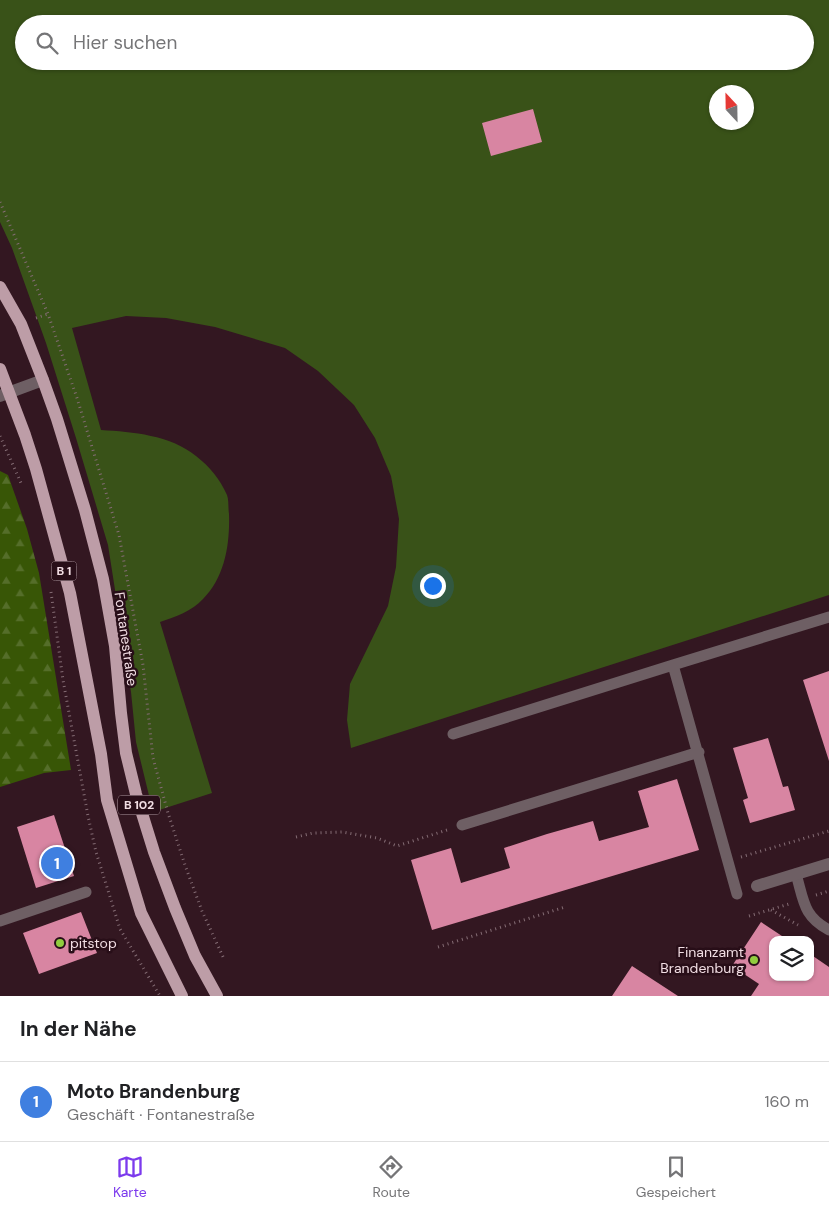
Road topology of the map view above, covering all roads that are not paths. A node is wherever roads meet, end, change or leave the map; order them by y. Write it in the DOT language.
graph roads {
  1 [pos="0,287"];
  2 [pos="0,369"];
  3 [pos="43,380"];
  4 [pos="5,395"];
  5 [pos="829,617"];
  6 [pos="673,665"];
  7 [pos="453,734"];
  8 [pos="699,752"];
  9 [pos="462,825"];
  10 [pos="829,864"];
  11 [pos="796,874"];
  12 [pos="757,886"];
  13 [pos="86,892"];
  14 [pos="737,894"];
  15 [pos="1,923"];
  16 [pos="829,930"];
  17 [pos="182,996"];
  18 [pos="217,996"];
  1 -- 3 [label="main road, Fontanestraße / B 102"];
  2 -- 4 [label="main road"];
  3 -- 4 [label="street"];
  3 -- 18 [label="main road, Fontanestraße / B 102"];
  4 -- 17 [label="main road, B 1"];
  5 -- 6 [label="lane"];
  6 -- 7 [label="lane"];
  6 -- 8 [label="lane"];
  8 -- 9 [label="lane"];
  8 -- 14 [label="lane"];
  10 -- 11 [label="street"];
  11 -- 12 [label="street"];
  11 -- 16 [label="lane"];
  13 -- 15 [label="lane"];
}
